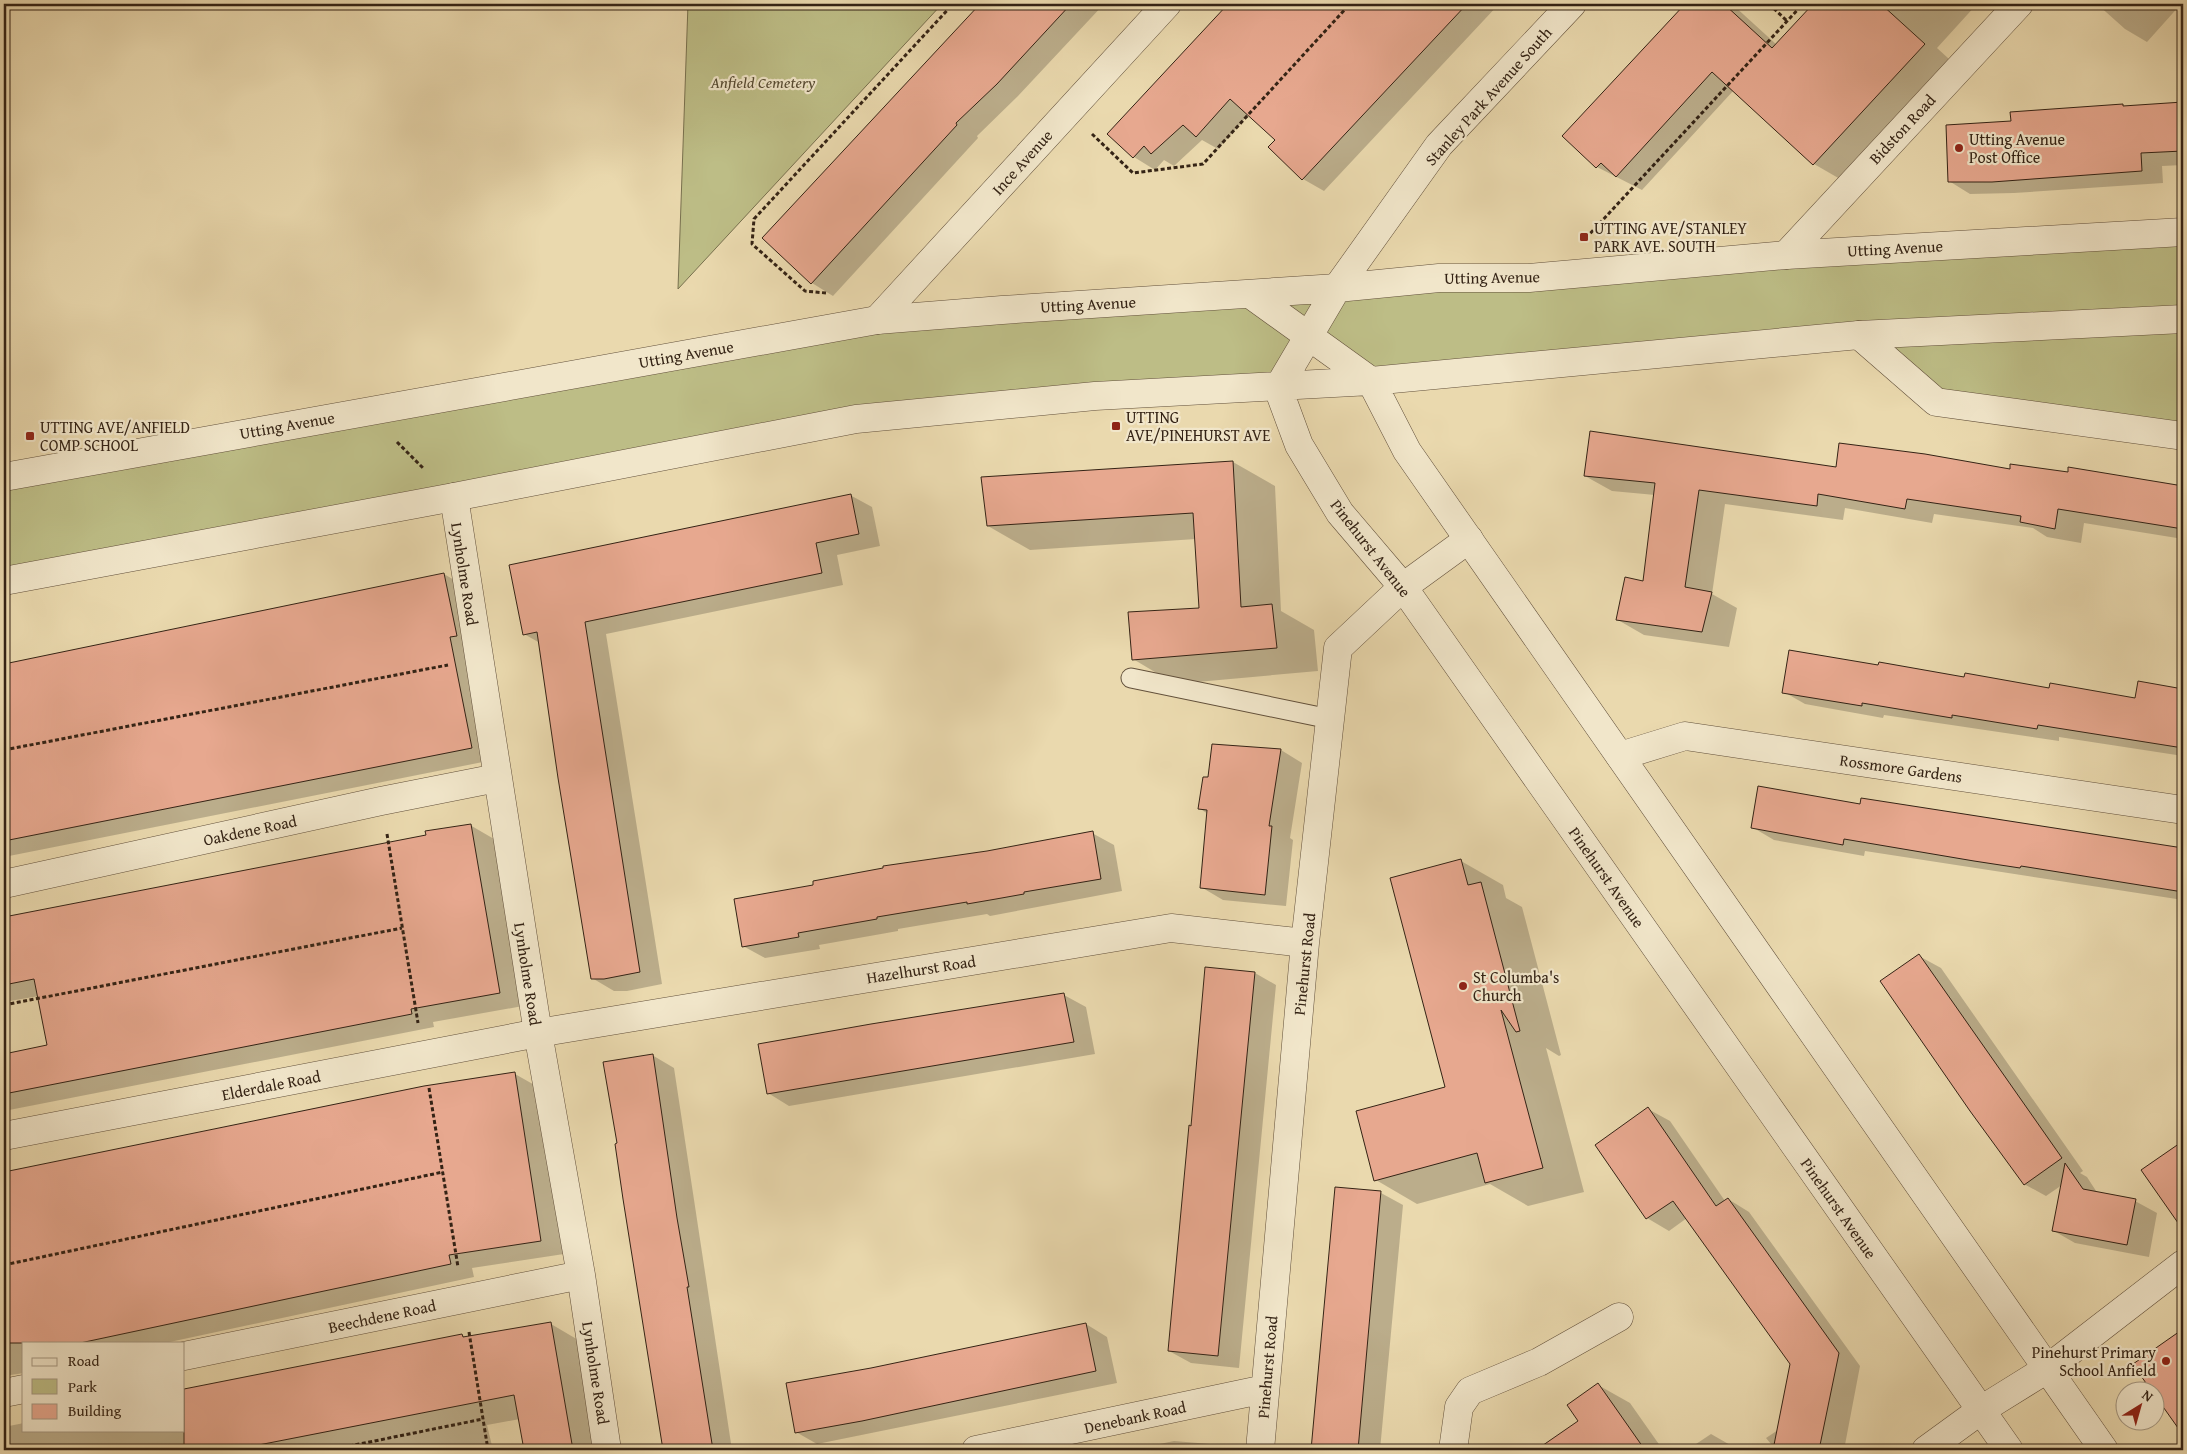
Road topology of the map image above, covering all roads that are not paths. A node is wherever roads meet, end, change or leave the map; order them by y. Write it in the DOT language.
graph roads {
  1 [pos="1167,4"];
  2 [pos="1572,4"];
  3 [pos="2019,4"];
  4 [pos="2183,232"];
  5 [pos="1786,255"];
  6 [pos="1337,288"];
  7 [pos="1250,294"];
  8 [pos="2183,319"];
  9 [pos="877,320"];
  10 [pos="1859,335"];
  11 [pos="1308,336"];
  12 [pos="1371,381"];
  13 [pos="1278,388"];
  14 [pos="2183,436"];
  15 [pos="4,477"];
  16 [pos="454,497"];
  17 [pos="1469,539"];
  18 [pos="4,581"];
  19 [pos="1403,587"];
  20 [pos="1131,678"];
  21 [pos="1330,719"];
  22 [pos="1620,756"];
  23 [pos="497,778"];
  24 [pos="2183,810"];
  25 [pos="4,884"];
  26 [pos="1305,943"];
  27 [pos="538,1033"];
  28 [pos="4,1136"];
  29 [pos="2183,1264"];
  30 [pos="581,1275"];
  31 [pos="1619,1317"];
  32 [pos="185,1356"];
  33 [pos="2047,1369"];
  34 [pos="22,1389"];
  35 [pos="1265,1389"];
  36 [pos="4,1393"];
  37 [pos="1981,1410"];
  38 [pos="608,1450"];
  39 [pos="976,1450"];
  40 [pos="1260,1450"];
  41 [pos="1453,1450"];
  42 [pos="1926,1450"];
  43 [pos="2009,1450"];
  44 [pos="2104,1450"];
  1 -- 9 [label="street, Ince Avenue"];
  2 -- 6 [label="street, Stanley Park Avenue South"];
  3 -- 5 [label="street, Bidston Road"];
  4 -- 5 [label="street, Utting Avenue"];
  5 -- 6 [label="street, Utting Avenue"];
  6 -- 7 [label="street, Utting Avenue"];
  6 -- 11 [label="street"];
  7 -- 9 [label="street, Utting Avenue"];
  7 -- 11 [label="street"];
  8 -- 10 [label="street"];
  9 -- 15 [label="street, Utting Avenue"];
  10 -- 12 [label="street"];
  10 -- 14 [label="street"];
  11 -- 12 [label="street"];
  11 -- 13 [label="street"];
  12 -- 13 [label="street"];
  12 -- 17 [label="street"];
  13 -- 16 [label="street"];
  13 -- 19 [label="street, Pinehurst Avenue"];
  16 -- 18 [label="street"];
  16 -- 23 [label="street, Lynholme Road"];
  17 -- 19 [label="street, Pinehurst Road"];
  17 -- 22 [label="street"];
  19 -- 21 [label="street, Pinehurst Road"];
  19 -- 37 [label="street, Pinehurst Avenue"];
  20 -- 21 [label="lane"];
  21 -- 26 [label="street, Pinehurst Road"];
  22 -- 24 [label="street, Rossmore Gardens"];
  22 -- 33 [label="street"];
  23 -- 25 [label="street, Oakdene Road"];
  23 -- 27 [label="street, Lynholme Road"];
  26 -- 27 [label="street, Hazelhurst Road"];
  26 -- 35 [label="street, Pinehurst Road"];
  27 -- 28 [label="street, Elderdale Road"];
  27 -- 30 [label="street, Lynholme Road"];
  29 -- 33 [label="street"];
  30 -- 32 [label="street, Beechdene Road"];
  30 -- 38 [label="street, Lynholme Road"];
  31 -- 41 [label="street"];
  33 -- 37 [label="street"];
  33 -- 44 [label="street"];
  34 -- 36 [label="street"];
  35 -- 39 [label="street, Denebank Road"];
  35 -- 40 [label="street, Pinehurst Road"];
  37 -- 42 [label="street"];
  37 -- 43 [label="street, Pinehurst Avenue"];
}
